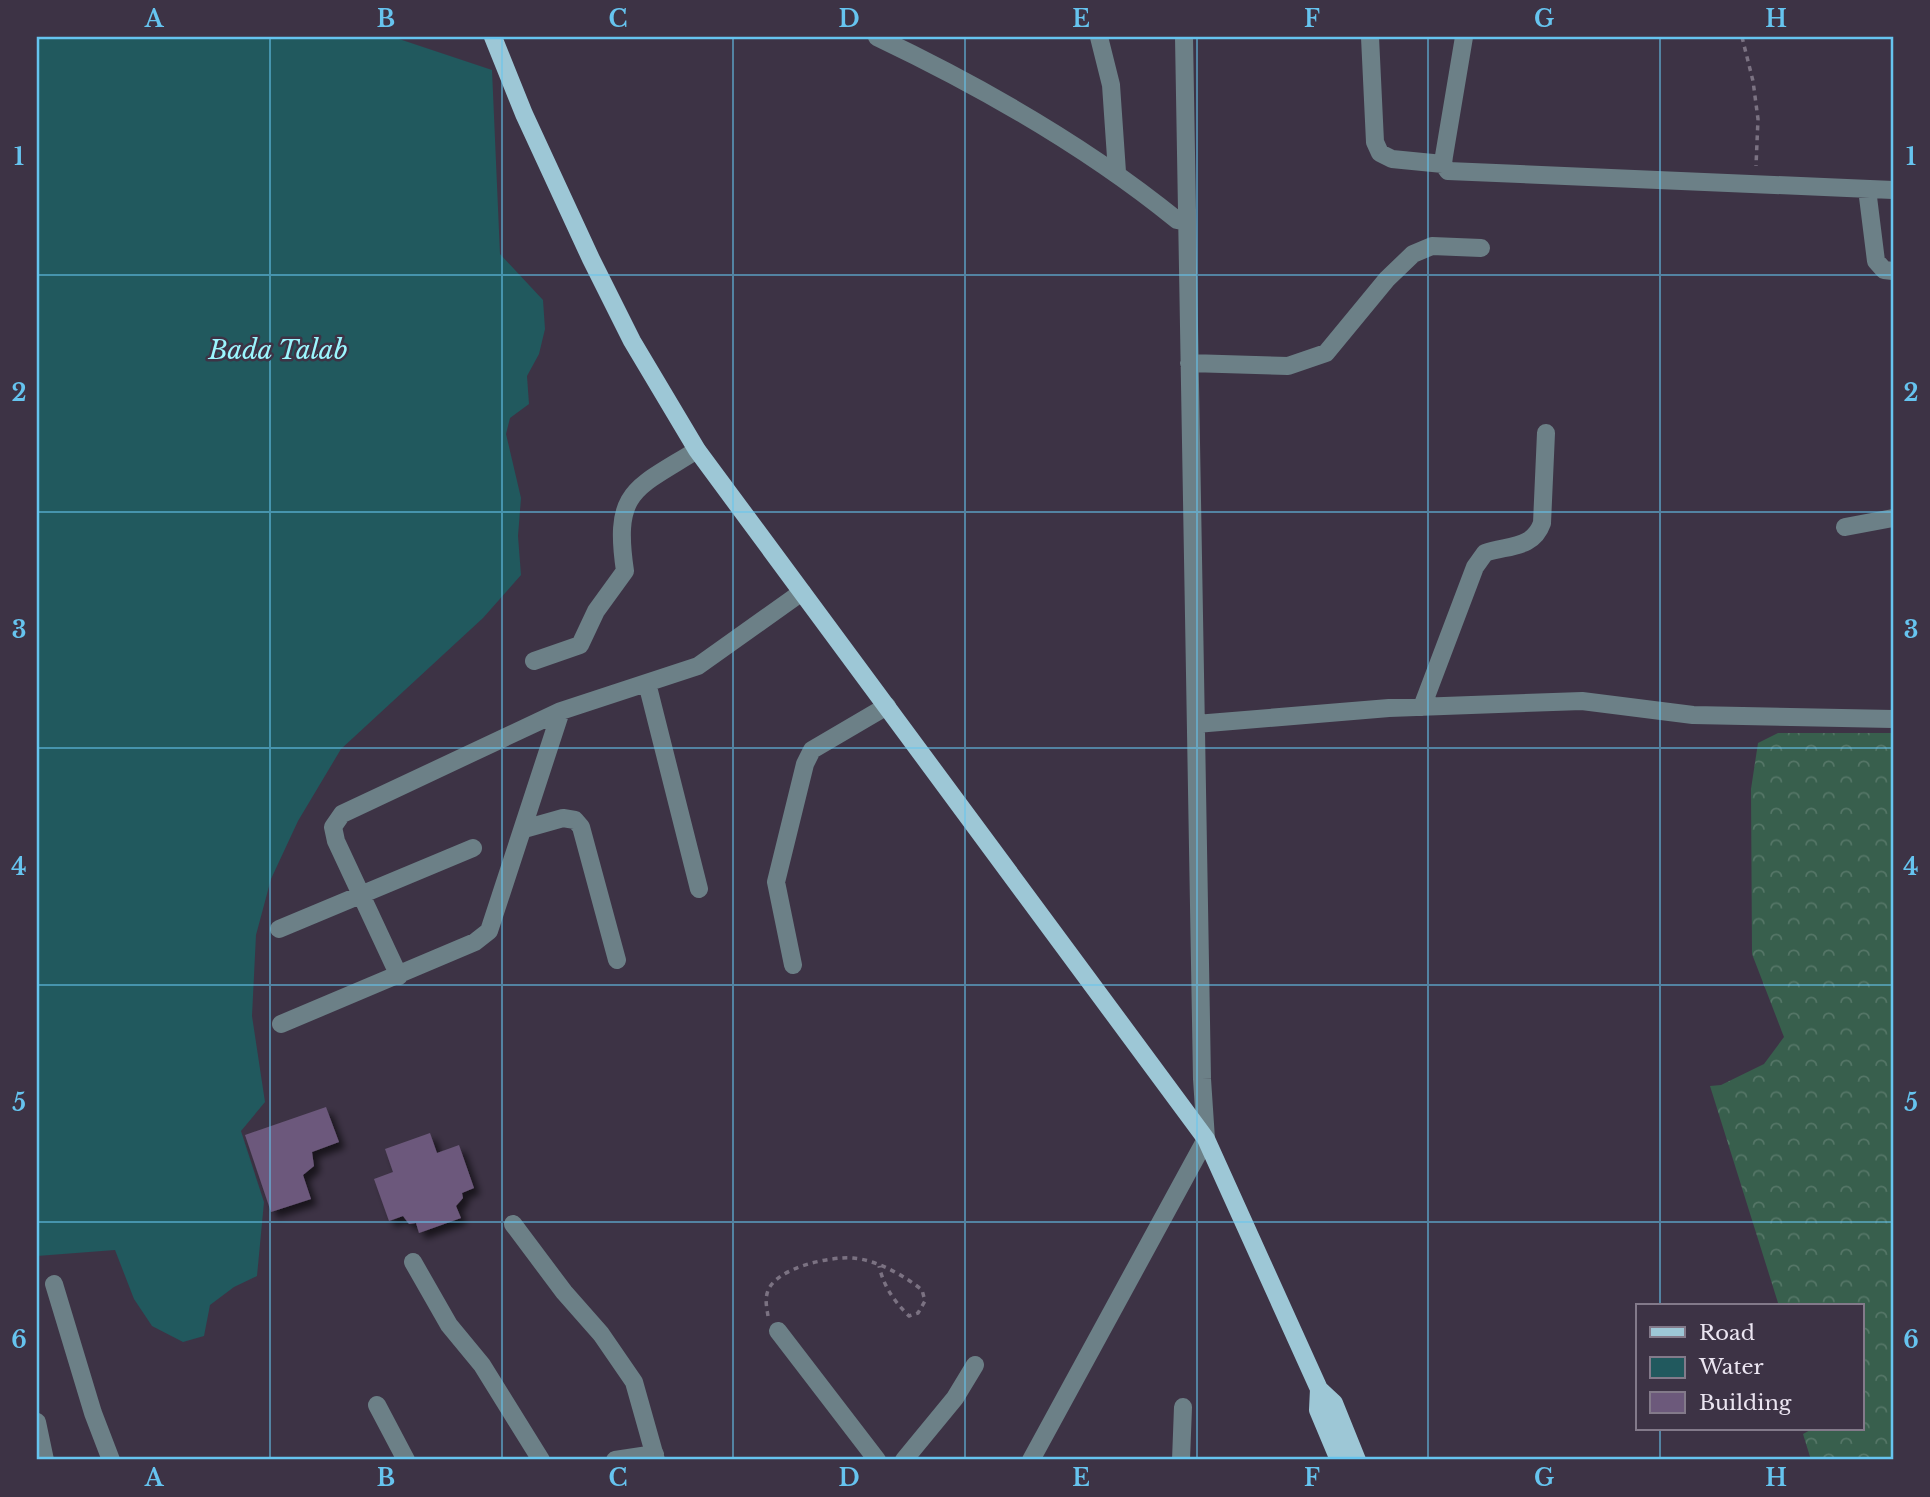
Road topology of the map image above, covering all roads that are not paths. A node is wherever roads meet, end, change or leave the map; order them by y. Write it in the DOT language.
graph roads {
  1 [pos="493,37"];
  2 [pos="877,37"];
  3 [pos="1099,37"];
  4 [pos="1184,37"];
  5 [pos="1370,37"];
  6 [pos="1464,37"];
  7 [pos="1443,163"];
  8 [pos="1116,172"];
  9 [pos="1867,189"];
  10 [pos="1893,190"];
  11 [pos="1187,222"];
  12 [pos="1481,248"];
  13 [pos="1893,271"];
  14 [pos="1189,363"];
  15 [pos="1546,433"];
  16 [pos="697,450"];
  17 [pos="1893,517"];
  18 [pos="1845,527"];
  19 [pos="802,592"];
  20 [pos="534,661"];
  21 [pos="647,683"];
  22 [pos="887,706"];
  23 [pos="1422,707"];
  24 [pos="561,711"];
  25 [pos="1893,719"];
  26 [pos="1196,724"];
  27 [pos="524,829"];
  28 [pos="472,848"];
  29 [pos="699,889"];
  30 [pos="362,896"];
  31 [pos="279,929"];
  32 [pos="617,960"];
  33 [pos="793,965"];
  34 [pos="399,976"];
  35 [pos="281,1024"];
  36 [pos="1206,1139"];
  37 [pos="513,1224"];
  38 [pos="413,1262"];
  39 [pos="54,1284"];
  40 [pos="778,1331"];
  41 [pos="975,1365"];
  42 [pos="1319,1389"];
  43 [pos="377,1405"];
  44 [pos="1182,1407"];
  45 [pos="37,1422"];
  46 [pos="656,1457"];
  47 [pos="44,1460"];
  48 [pos="111,1460"];
  49 [pos="406,1460"];
  50 [pos="541,1460"];
  51 [pos="615,1460"];
  52 [pos="877,1460"];
  53 [pos="904,1460"];
  54 [pos="1031,1460"];
  55 [pos="1181,1460"];
  56 [pos="1339,1460"];
  57 [pos="1357,1460"];
  1 -- 16 [label="main road"];
  2 -- 8 [label="street"];
  3 -- 8 [label="street"];
  4 -- 11 [label="street"];
  5 -- 7 [label="street"];
  6 -- 7 [label="street"];
  7 -- 9 [label="street"];
  8 -- 11 [label="street"];
  9 -- 10 [label="street"];
  9 -- 13 [label="street"];
  11 -- 14 [label="street"];
  12 -- 14 [label="street"];
  14 -- 26 [label="street"];
  15 -- 23 [label="street"];
  16 -- 19 [label="main road"];
  16 -- 20 [label="street"];
  17 -- 18 [label="street"];
  19 -- 21 [label="street"];
  19 -- 22 [label="main road"];
  21 -- 24 [label="street"];
  21 -- 29 [label="street"];
  22 -- 33 [label="street"];
  22 -- 36 [label="main road"];
  23 -- 25 [label="street"];
  23 -- 26 [label="street"];
  24 -- 27 [label="street"];
  24 -- 30 [label="street"];
  26 -- 36 [label="street"];
  27 -- 32 [label="street"];
  27 -- 34 [label="street"];
  28 -- 30 [label="street"];
  30 -- 31 [label="street"];
  30 -- 34 [label="street"];
  34 -- 35 [label="street"];
  36 -- 42 [label="main road"];
  36 -- 54 [label="street"];
  37 -- 46 [label="street"];
  38 -- 50 [label="street"];
  39 -- 48 [label="street"];
  40 -- 52 [label="street"];
  41 -- 53 [label="street"];
  42 -- 56 [label="main road"];
  42 -- 57 [label="main road"];
  43 -- 49 [label="street"];
  44 -- 55 [label="street"];
  45 -- 47 [label="street"];
  46 -- 51 [label="street"];
}
